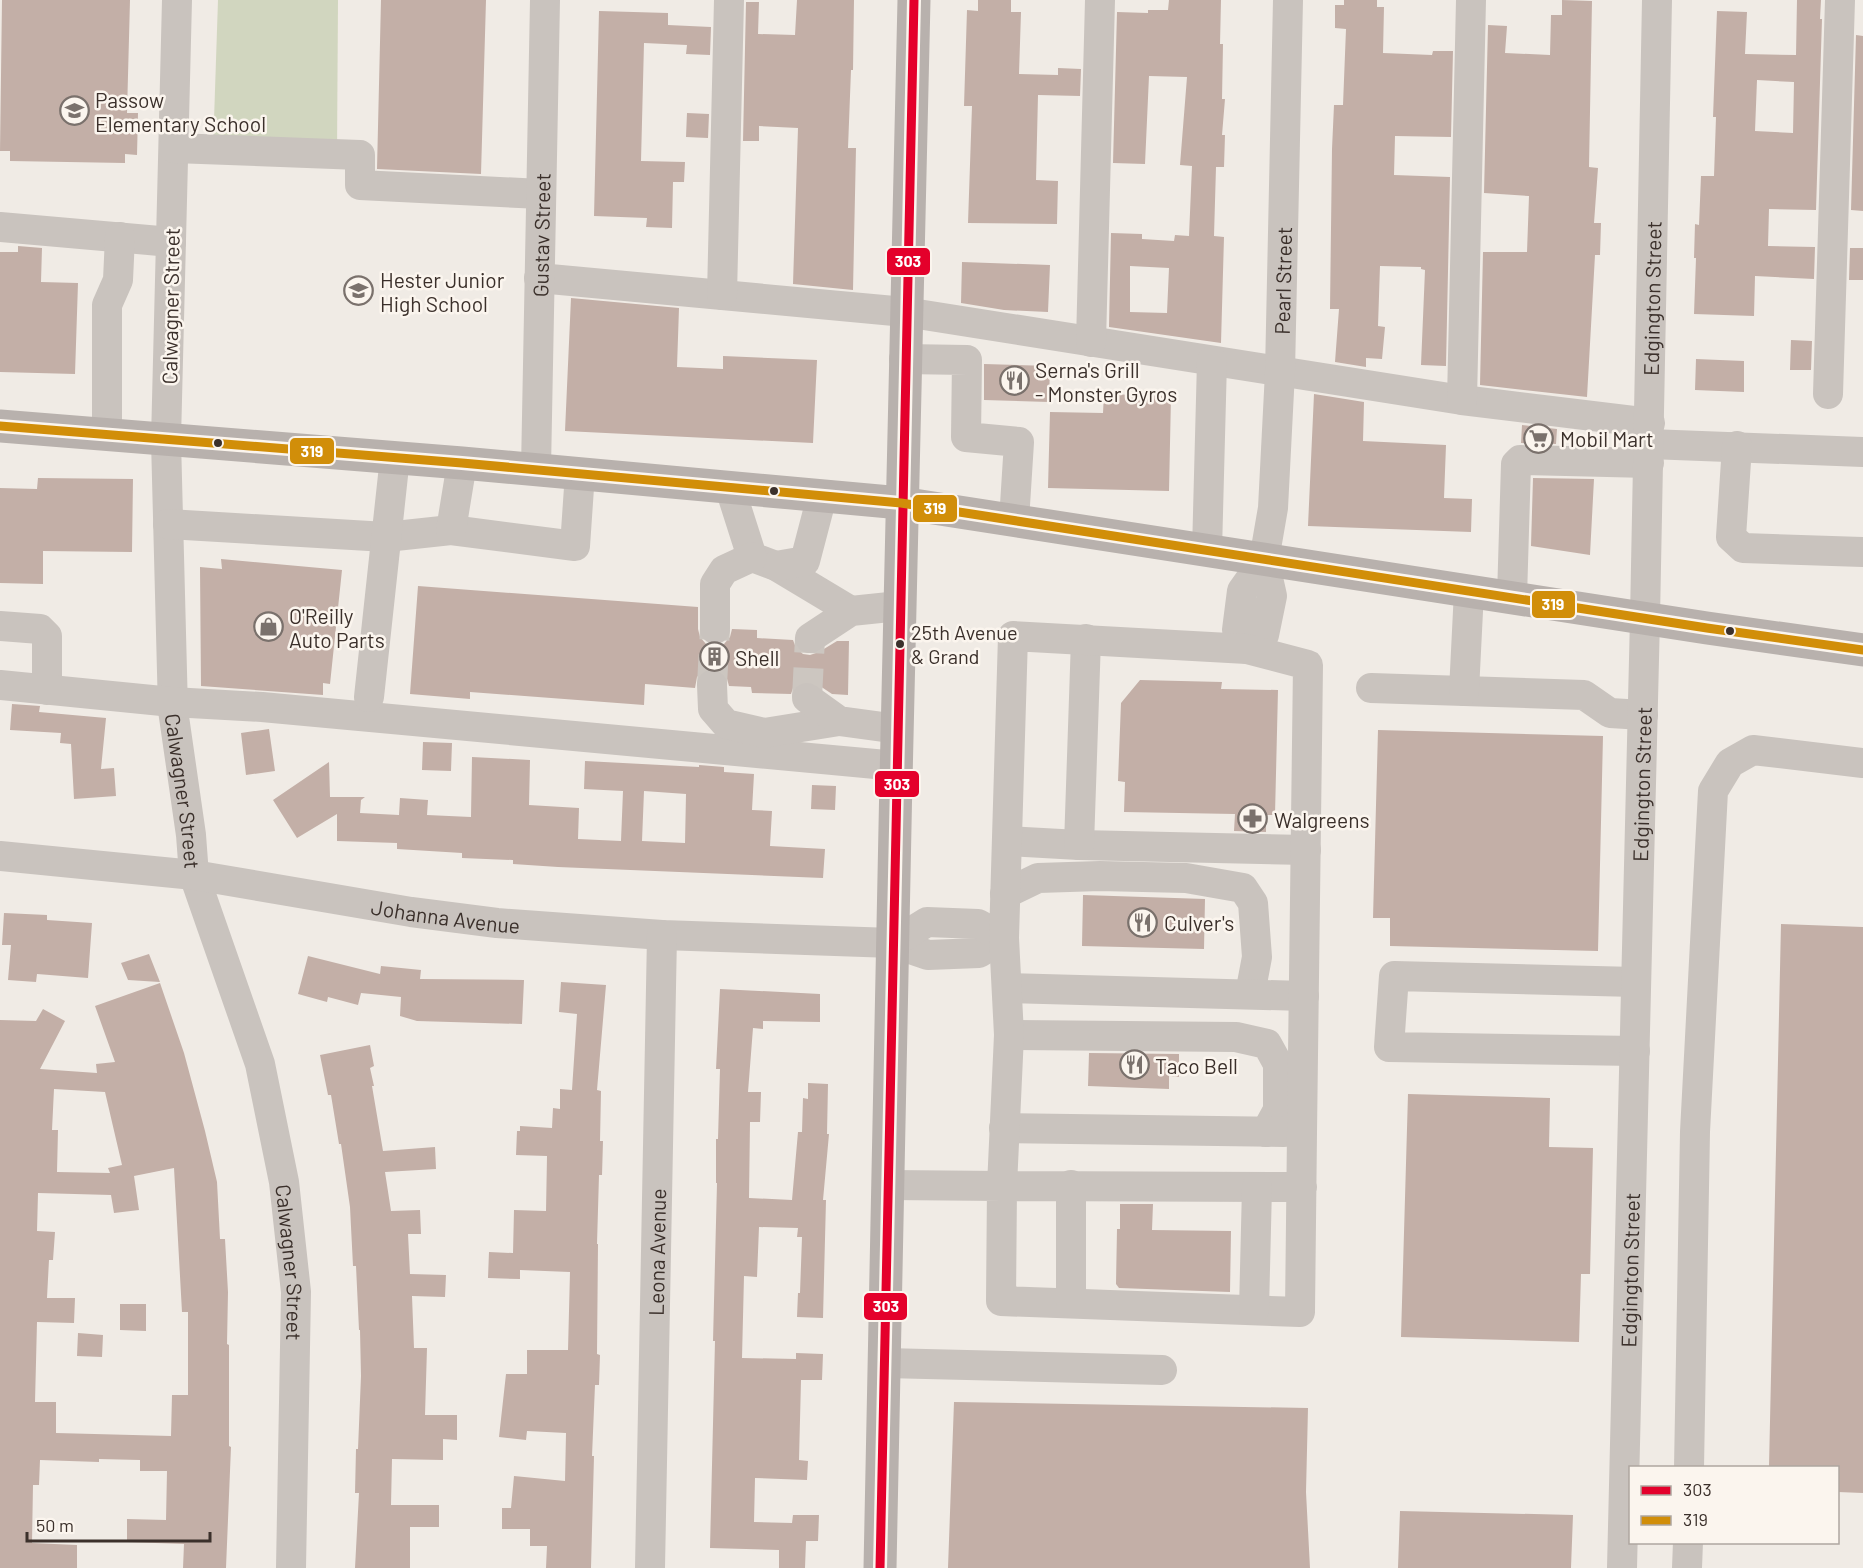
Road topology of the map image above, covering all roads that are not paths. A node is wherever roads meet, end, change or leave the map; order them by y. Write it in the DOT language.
graph roads {
  1 [pos="177,0"];
  2 [pos="545,0"];
  3 [pos="729,0"];
  4 [pos="914,0"];
  5 [pos="1100,0"];
  6 [pos="1288,0"];
  7 [pos="1471,0"];
  8 [pos="1657,0"];
  9 [pos="1840,0"];
  10 [pos="174,148"];
  11 [pos="541,194"];
  12 [pos="0,227"];
  13 [pos="120,237"];
  14 [pos="171,242"];
  15 [pos="539,278"];
  16 [pos="722,295"];
  17 [pos="905,312"];
  18 [pos="1091,342"];
  19 [pos="904,359"];
  20 [pos="1212,361"];
  21 [pos="1280,372"];
  22 [pos="1828,394"];
  23 [pos="1462,400"];
  24 [pos="0,426"];
  25 [pos="107,435"];
  26 [pos="166,440"];
  27 [pos="1649,444"];
  28 [pos="1737,446"];
  29 [pos="1863,452"];
  30 [pos="395,457"];
  31 [pos="462,462"];
  32 [pos="536,469"];
  33 [pos="580,473"];
  34 [pos="730,488"];
  35 [pos="822,496"];
  36 [pos="901,503"];
  37 [pos="1014,521"];
  38 [pos="168,524"];
  39 [pos="451,530"];
  40 [pos="386,537"];
  41 [pos="1855,546"];
  42 [pos="1207,551"];
  43 [pos="1264,560"];
  44 [pos="764,561"];
  45 [pos="1469,591"];
  46 [pos="1512,597"];
  47 [pos="899,606"];
  48 [pos="851,611"];
  49 [pos="1646,618"];
  50 [pos="0,626"];
  51 [pos="715,628"];
  52 [pos="810,638"];
  53 [pos="1086,639"];
  54 [pos="1247,649"];
  55 [pos="1863,650"];
  56 [pos="0,685"];
  57 [pos="712,685"];
  58 [pos="1371,688"];
  59 [pos="47,690"];
  60 [pos="1464,691"];
  61 [pos="369,697"];
  62 [pos="807,698"];
  63 [pos="172,702"];
  64 [pos="1643,715"];
  65 [pos="838,721"];
  66 [pos="898,729"];
  67 [pos="1863,763"];
  68 [pos="897,766"];
  69 [pos="1007,841"];
  70 [pos="1079,845"];
  71 [pos="1233,849"];
  72 [pos="1306,850"];
  73 [pos="0,856"];
  74 [pos="194,875"];
  75 [pos="1243,888"];
  76 [pos="1005,894"];
  77 [pos="662,935"];
  78 [pos="1004,938"];
  79 [pos="893,943"];
  80 [pos="1636,982"];
  81 [pos="1007,988"];
  82 [pos="1251,994"];
  83 [pos="1304,996"];
  84 [pos="1009,1035"];
  85 [pos="1635,1051"];
  86 [pos="1004,1128"];
  87 [pos="1266,1132"];
  88 [pos="1302,1133"];
  89 [pos="889,1185"];
  90 [pos="1071,1185"];
  91 [pos="1002,1186"];
  92 [pos="1257,1187"];
  93 [pos="1302,1187"];
  94 [pos="1071,1303"];
  95 [pos="1254,1310"];
  96 [pos="885,1363"];
  97 [pos="1162,1370"];
  98 [pos="1689,1466"];
  99 [pos="1688,1544"];
  100 [pos="291,1568"];
  101 [pos="650,1568"];
  102 [pos="880,1568"];
  103 [pos="1622,1568"];
  104 [pos="1687,1568"];
  1 -- 10 [label="street, Calwagner Street"];
  2 -- 11 [label="street, Gustav Street"];
  3 -- 16 [label="street"];
  4 -- 17 [label="main road"];
  5 -- 18 [label="street"];
  6 -- 21 [label="street, Pearl Street"];
  7 -- 23 [label="street"];
  8 -- 27 [label="street, Edgington Street"];
  9 -- 22 [label="street"];
  10 -- 11 [label="street"];
  10 -- 14 [label="street, Calwagner Street"];
  11 -- 15 [label="street, Gustav Street"];
  12 -- 13 [label="street"];
  13 -- 14 [label="street"];
  13 -- 25 [label="street"];
  14 -- 26 [label="street, Calwagner Street"];
  15 -- 16 [label="street"];
  15 -- 32 [label="street, Gustav Street"];
  16 -- 17 [label="street"];
  17 -- 18 [label="street"];
  17 -- 19 [label="main road"];
  18 -- 20 [label="street"];
  19 -- 36 [label="main road"];
  19 -- 37 [label="street"];
  20 -- 21 [label="street"];
  20 -- 42 [label="street"];
  21 -- 23 [label="street"];
  21 -- 43 [label="street, Pearl Street"];
  23 -- 27 [label="street"];
  24 -- 25 [label="main road"];
  25 -- 26 [label="main road"];
  26 -- 30 [label="main road"];
  26 -- 38 [label="street, Calwagner Street"];
  27 -- 28 [label="street"];
  27 -- 46 [label="street"];
  27 -- 49 [label="street, Edgington Street"];
  28 -- 29 [label="street"];
  28 -- 41 [label="street"];
  30 -- 31 [label="main road"];
  30 -- 40 [label="street"];
  31 -- 32 [label="main road"];
  31 -- 39 [label="street"];
  32 -- 33 [label="main road"];
  33 -- 34 [label="main road"];
  33 -- 39 [label="street"];
  34 -- 35 [label="main road"];
  34 -- 44 [label="street"];
  35 -- 36 [label="main road"];
  35 -- 44 [label="street"];
  36 -- 37 [label="main road"];
  36 -- 47 [label="main road"];
  37 -- 42 [label="main road"];
  38 -- 40 [label="street"];
  38 -- 63 [label="street, Calwagner Street"];
  39 -- 40 [label="street"];
  40 -- 61 [label="street"];
  42 -- 43 [label="main road"];
  43 -- 45 [label="main road"];
  43 -- 54 [label="street"];
  44 -- 48 [label="street"];
  44 -- 51 [label="street"];
  45 -- 46 [label="main road"];
  45 -- 60 [label="street"];
  46 -- 49 [label="main road"];
  47 -- 48 [label="street"];
  47 -- 66 [label="main road"];
  48 -- 52 [label="street"];
  49 -- 55 [label="main road"];
  49 -- 64 [label="street, Edgington Street"];
  50 -- 59 [label="street"];
  53 -- 54 [label="street"];
  53 -- 69 [label="street"];
  53 -- 70 [label="street"];
  54 -- 72 [label="street"];
  56 -- 59 [label="street"];
  57 -- 65 [label="street"];
  58 -- 60 [label="street"];
  59 -- 63 [label="street"];
  60 -- 64 [label="street"];
  62 -- 65 [label="street"];
  63 -- 68 [label="street"];
  63 -- 74 [label="street, Calwagner Street"];
  64 -- 80 [label="street, Edgington Street"];
  65 -- 66 [label="street"];
  66 -- 68 [label="main road"];
  67 -- 98 [label="street"];
  68 -- 79 [label="main road"];
  69 -- 70 [label="street"];
  69 -- 76 [label="street"];
  70 -- 71 [label="street"];
  71 -- 72 [label="street"];
  71 -- 75 [label="street"];
  72 -- 83 [label="street"];
  73 -- 74 [label="street, Johanna Avenue"];
  74 -- 77 [label="street, Johanna Avenue"];
  74 -- 100 [label="street, Calwagner Street"];
  75 -- 76 [label="street"];
  75 -- 82 [label="street"];
  76 -- 78 [label="street"];
  77 -- 79 [label="street, Johanna Avenue"];
  77 -- 101 [label="street, Leona Avenue"];
  78 -- 79 [label="street"];
  78 -- 81 [label="street"];
  79 -- 89 [label="main road"];
  80 -- 85 [label="street, Edgington Street"];
  80 -- 85 [label="street"];
  81 -- 82 [label="street"];
  81 -- 84 [label="street"];
  82 -- 83 [label="street"];
  83 -- 88 [label="street"];
  84 -- 86 [label="street"];
  84 -- 87 [label="street"];
  85 -- 103 [label="street, Edgington Street"];
  86 -- 87 [label="street"];
  86 -- 91 [label="street"];
  87 -- 88 [label="street"];
  88 -- 93 [label="street"];
  89 -- 91 [label="street"];
  89 -- 96 [label="main road"];
  90 -- 91 [label="street"];
  90 -- 92 [label="street"];
  90 -- 94 [label="street"];
  91 -- 94 [label="street"];
  92 -- 93 [label="street"];
  92 -- 95 [label="street"];
  93 -- 95 [label="street"];
  94 -- 95 [label="street"];
  96 -- 97 [label="street"];
  96 -- 102 [label="main road"];
  99 -- 104 [label="street"];
}
